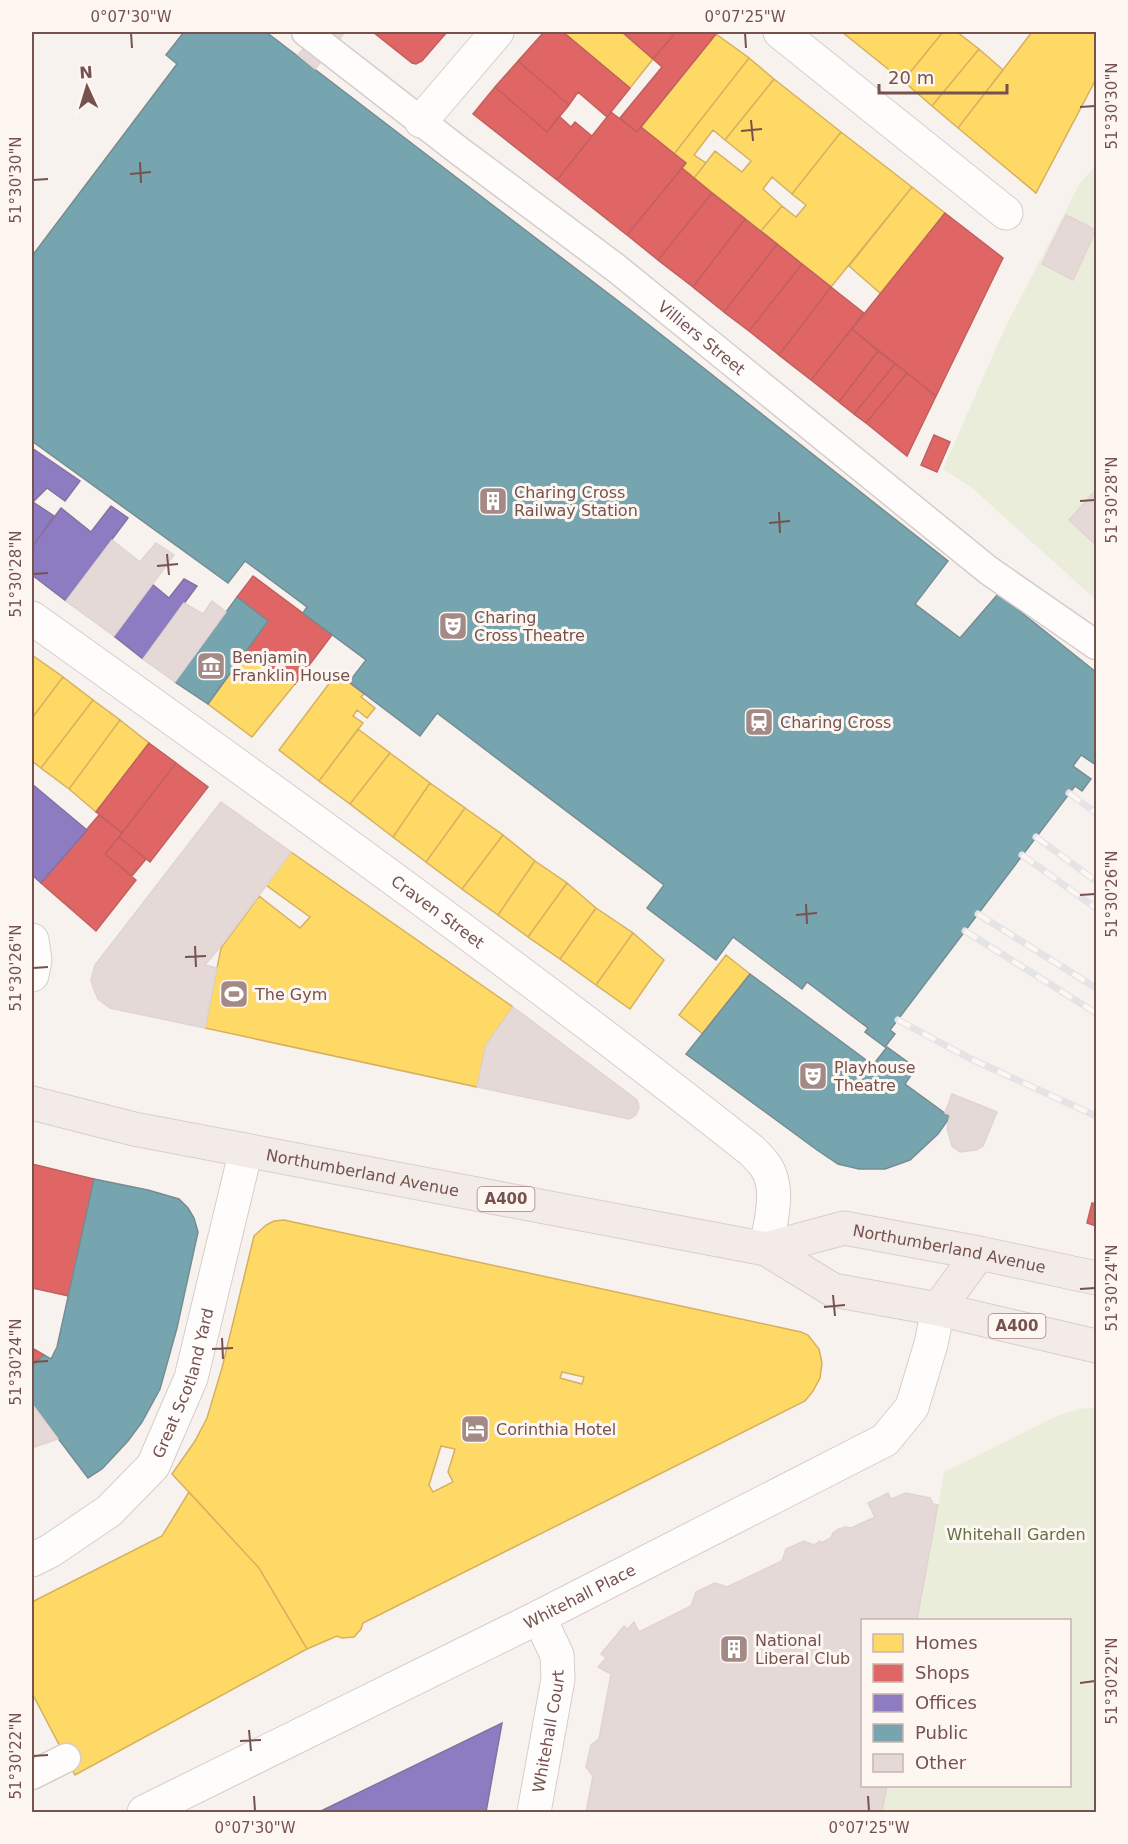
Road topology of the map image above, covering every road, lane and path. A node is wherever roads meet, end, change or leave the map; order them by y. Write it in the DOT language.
graph roads {
  1 [pos="306,32"];
  2 [pos="497,32"];
  3 [pos="780,32"];
  4 [pos="421,121"];
  5 [pos="1006,213"];
  6 [pos="32,618"];
  7 [pos="1096,645"];
  8 [pos="32,940"];
  9 [pos="32,975"];
  10 [pos="32,1103"];
  11 [pos="246,1150"];
  12 [pos="766,1249"];
  13 [pos="979,1253"];
  14 [pos="1096,1278"];
  15 [pos="938,1309"];
  16 [pos="1096,1346"];
  17 [pos="32,1560"];
  18 [pos="539,1617"];
  19 [pos="66,1758"];
  20 [pos="32,1775"];
  21 [pos="144,1812"];
  22 [pos="534,1812"];
  1 -- 4 [label="street, Villiers Street"];
  2 -- 4 [label="street"];
  3 -- 5 [label="street"];
  4 -- 7 [label="street, Villiers Street"];
  6 -- 12 [label="street, Craven Street"];
  8 -- 9 [label="street"];
  10 -- 11 [label="main road, Northumberland Avenue / A400"];
  11 -- 12 [label="main road, Northumberland Avenue / A400"];
  11 -- 17 [label="street, Great Scotland Yard"];
  12 -- 13 [label="main road, Northumberland Avenue / A400"];
  12 -- 15 [label="main road, Northumberland Avenue / A400"];
  13 -- 14 [label="main road, Northumberland Avenue / A400"];
  13 -- 15 [label="main road"];
  15 -- 16 [label="main road, Northumberland Avenue / A400"];
  15 -- 18 [label="street, Whitehall Place"];
  18 -- 21 [label="street, Whitehall Place"];
  18 -- 22 [label="street, Whitehall Court"];
  19 -- 20 [label="street"];
}
